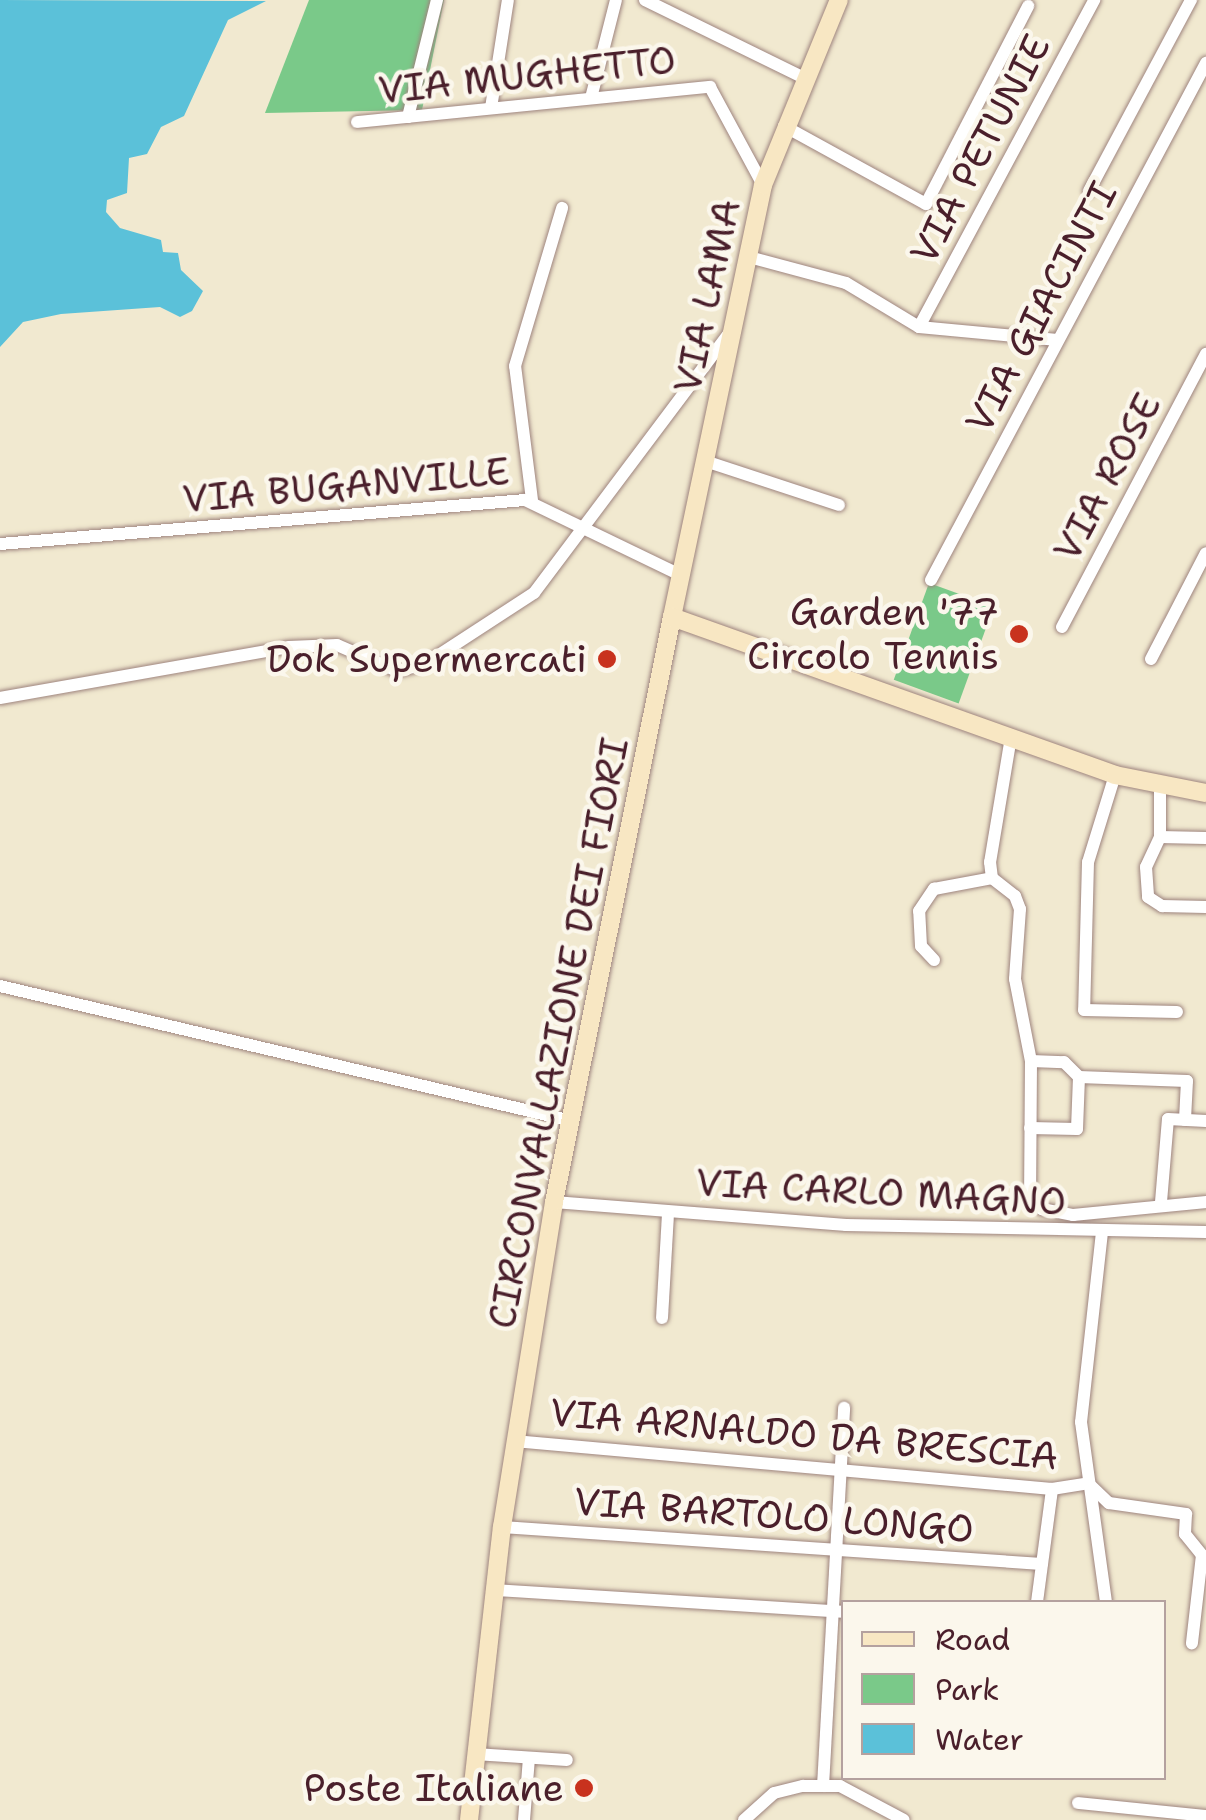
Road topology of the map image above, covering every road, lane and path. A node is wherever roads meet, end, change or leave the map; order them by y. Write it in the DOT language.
graph roads {
  1 [pos="437,0"];
  2 [pos="508,0"];
  3 [pos="616,0"];
  4 [pos="645,0"];
  5 [pos="839,0"];
  6 [pos="1094,0"];
  7 [pos="1191,0"];
  8 [pos="1028,6"];
  9 [pos="1206,63"];
  10 [pos="804,78"];
  11 [pos="591,98"];
  12 [pos="491,108"];
  13 [pos="408,117"];
  14 [pos="357,122"];
  15 [pos="784,126"];
  16 [pos="764,186"];
  17 [pos="1089,191"];
  18 [pos="562,208"];
  19 [pos="749,257"];
  20 [pos="919,327"];
  21 [pos="734,328"];
  22 [pos="1057,340"];
  23 [pos="1206,354"];
  24 [pos="705,461"];
  25 [pos="532,500"];
  26 [pos="839,505"];
  27 [pos="582,529"];
  28 [pos="0,544"];
  29 [pos="1206,553"];
  30 [pos="680,575"];
  31 [pos="930,580"];
  32 [pos="672,617"];
  33 [pos="1062,628"];
  34 [pos="1151,659"];
  35 [pos="0,698"];
  36 [pos="1011,737"];
  37 [pos="1115,776"];
  38 [pos="1160,786"];
  39 [pos="1205,793"];
  40 [pos="1160,837"];
  41 [pos="1206,838"];
  42 [pos="992,878"];
  43 [pos="1206,907"];
  44 [pos="934,960"];
  45 [pos="0,986"];
  46 [pos="1178,1012"];
  47 [pos="1031,1060"];
  48 [pos="1079,1077"];
  49 [pos="1186,1120"];
  50 [pos="572,1121"];
  51 [pos="1206,1121"];
  52 [pos="1030,1128"];
  53 [pos="554,1202"];
  54 [pos="1161,1202"];
  55 [pos="1206,1202"];
  56 [pos="668,1212"];
  57 [pos="1073,1215"];
  58 [pos="1074,1232"];
  59 [pos="1102,1232"];
  60 [pos="1206,1232"];
  61 [pos="662,1318"];
  62 [pos="844,1408"];
  63 [pos="514,1441"];
  64 [pos="839,1471"];
  65 [pos="1088,1483"];
  66 [pos="1052,1489"];
  67 [pos="502,1527"];
  68 [pos="834,1548"];
  69 [pos="1042,1564"];
  70 [pos="494,1590"];
  71 [pos="1036,1600"];
  72 [pos="1106,1600"];
  73 [pos="837,1611"];
  74 [pos="1192,1643"];
  75 [pos="475,1754"];
  76 [pos="529,1758"];
  77 [pos="567,1760"];
  78 [pos="823,1786"];
  79 [pos="1078,1803"];
  80 [pos="1206,1816"];
  81 [pos="469,1820"];
  82 [pos="524,1820"];
  83 [pos="744,1820"];
  84 [pos="904,1820"];
  1 -- 13 [label="street"];
  2 -- 12 [label="street"];
  3 -- 11 [label="street"];
  4 -- 10 [label="street"];
  5 -- 10 [label="street, VIA LAMA"];
  6 -- 20 [label="street, VIA PETUNIE"];
  7 -- 17 [label="street"];
  8 -- 15 [label="street"];
  9 -- 22 [label="street, VIA GIACINTI"];
  10 -- 15 [label="street, VIA LAMA"];
  11 -- 12 [label="street, VIA MUGHETTO"];
  11 -- 16 [label="street, VIA MUGHETTO"];
  12 -- 13 [label="street, VIA MUGHETTO"];
  13 -- 14 [label="street, VIA MUGHETTO"];
  15 -- 16 [label="street, VIA LAMA"];
  16 -- 19 [label="street, VIA LAMA"];
  18 -- 25 [label="street"];
  19 -- 20 [label="street"];
  19 -- 21 [label="street, VIA LAMA"];
  20 -- 22 [label="street"];
  21 -- 24 [label="street, VIA LAMA"];
  21 -- 27 [label="street"];
  22 -- 31 [label="street, VIA GIACINTI"];
  23 -- 33 [label="street, VIA ROSE"];
  24 -- 26 [label="street"];
  24 -- 30 [label="street, VIA LAMA"];
  25 -- 27 [label="street, VIA BUGANVILLE"];
  25 -- 28 [label="street, VIA BUGANVILLE"];
  27 -- 30 [label="street, VIA BUGANVILLE"];
  27 -- 35 [label="street"];
  29 -- 34 [label="street"];
  30 -- 32 [label="street, VIA LAMA"];
  32 -- 36 [label="street"];
  32 -- 50 [label="street, CIRCONVALLAZIONE DEI FIORI"];
  36 -- 37 [label="street"];
  36 -- 42 [label="street"];
  37 -- 38 [label="street"];
  37 -- 46 [label="street"];
  38 -- 39 [label="street"];
  38 -- 40 [label="street"];
  40 -- 41 [label="street"];
  40 -- 43 [label="street"];
  42 -- 44 [label="street"];
  42 -- 47 [label="street"];
  45 -- 50 [label="street"];
  47 -- 48 [label="street"];
  47 -- 52 [label="street"];
  48 -- 49 [label="street"];
  48 -- 52 [label="street, VIA CARLO MAGNO"];
  49 -- 51 [label="street"];
  49 -- 54 [label="street"];
  50 -- 53 [label="street, CIRCONVALLAZIONE DEI FIORI"];
  52 -- 57 [label="street"];
  53 -- 56 [label="street, VIA CARLO MAGNO"];
  53 -- 63 [label="street, CIRCONVALLAZIONE DEI FIORI"];
  54 -- 55 [label="street"];
  54 -- 57 [label="street"];
  56 -- 58 [label="street, VIA CARLO MAGNO"];
  56 -- 61 [label="street"];
  57 -- 58 [label="street"];
  58 -- 59 [label="street, VIA CARLO MAGNO"];
  59 -- 60 [label="street, VIA CARLO MAGNO"];
  59 -- 65 [label="street"];
  62 -- 64 [label="street"];
  63 -- 64 [label="street, VIA ARNALDO DA BRESCIA"];
  63 -- 67 [label="street, CIRCONVALLAZIONE DEI FIORI"];
  64 -- 66 [label="street, VIA ARNALDO DA BRESCIA"];
  64 -- 68 [label="street"];
  65 -- 66 [label="street, VIA ARNALDO DA BRESCIA"];
  65 -- 72 [label="street"];
  65 -- 74 [label="street"];
  66 -- 69 [label="street"];
  67 -- 68 [label="street, VIA BARTOLO LONGO"];
  67 -- 70 [label="street, CIRCONVALLAZIONE DEI FIORI"];
  68 -- 69 [label="street, VIA BARTOLO LONGO"];
  68 -- 73 [label="street"];
  69 -- 71 [label="street"];
  70 -- 73 [label="street"];
  70 -- 75 [label="street, CIRCONVALLAZIONE DEI FIORI"];
  73 -- 78 [label="street"];
  75 -- 76 [label="street"];
  75 -- 81 [label="street, CIRCONVALLAZIONE DEI FIORI"];
  76 -- 77 [label="street"];
  76 -- 82 [label="street"];
  78 -- 83 [label="street"];
  78 -- 84 [label="street"];
  79 -- 80 [label="street"];
}
